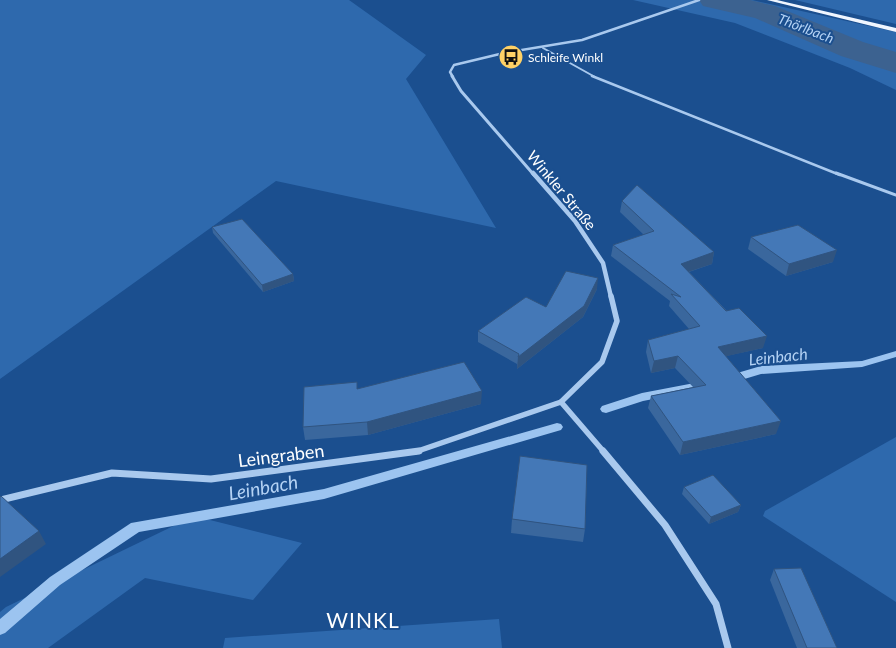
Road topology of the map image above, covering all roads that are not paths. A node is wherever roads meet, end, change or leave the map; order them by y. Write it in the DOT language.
graph roads {
  1 [pos="699,0"];
  2 [pos="770,0"];
  3 [pos="896,30"];
  4 [pos="544,48"];
  5 [pos="896,195"];
  6 [pos="561,402"];
  7 [pos="0,500"];
  8 [pos="728,648"];
  1 -- 4 [label="street, Winkler Straße"];
  2 -- 3 [label="main road"];
  4 -- 5 [label="lane"];
  4 -- 6 [label="street, Winkler Straße"];
  6 -- 7 [label="street, Leingraben"];
  6 -- 8 [label="street"];
}
